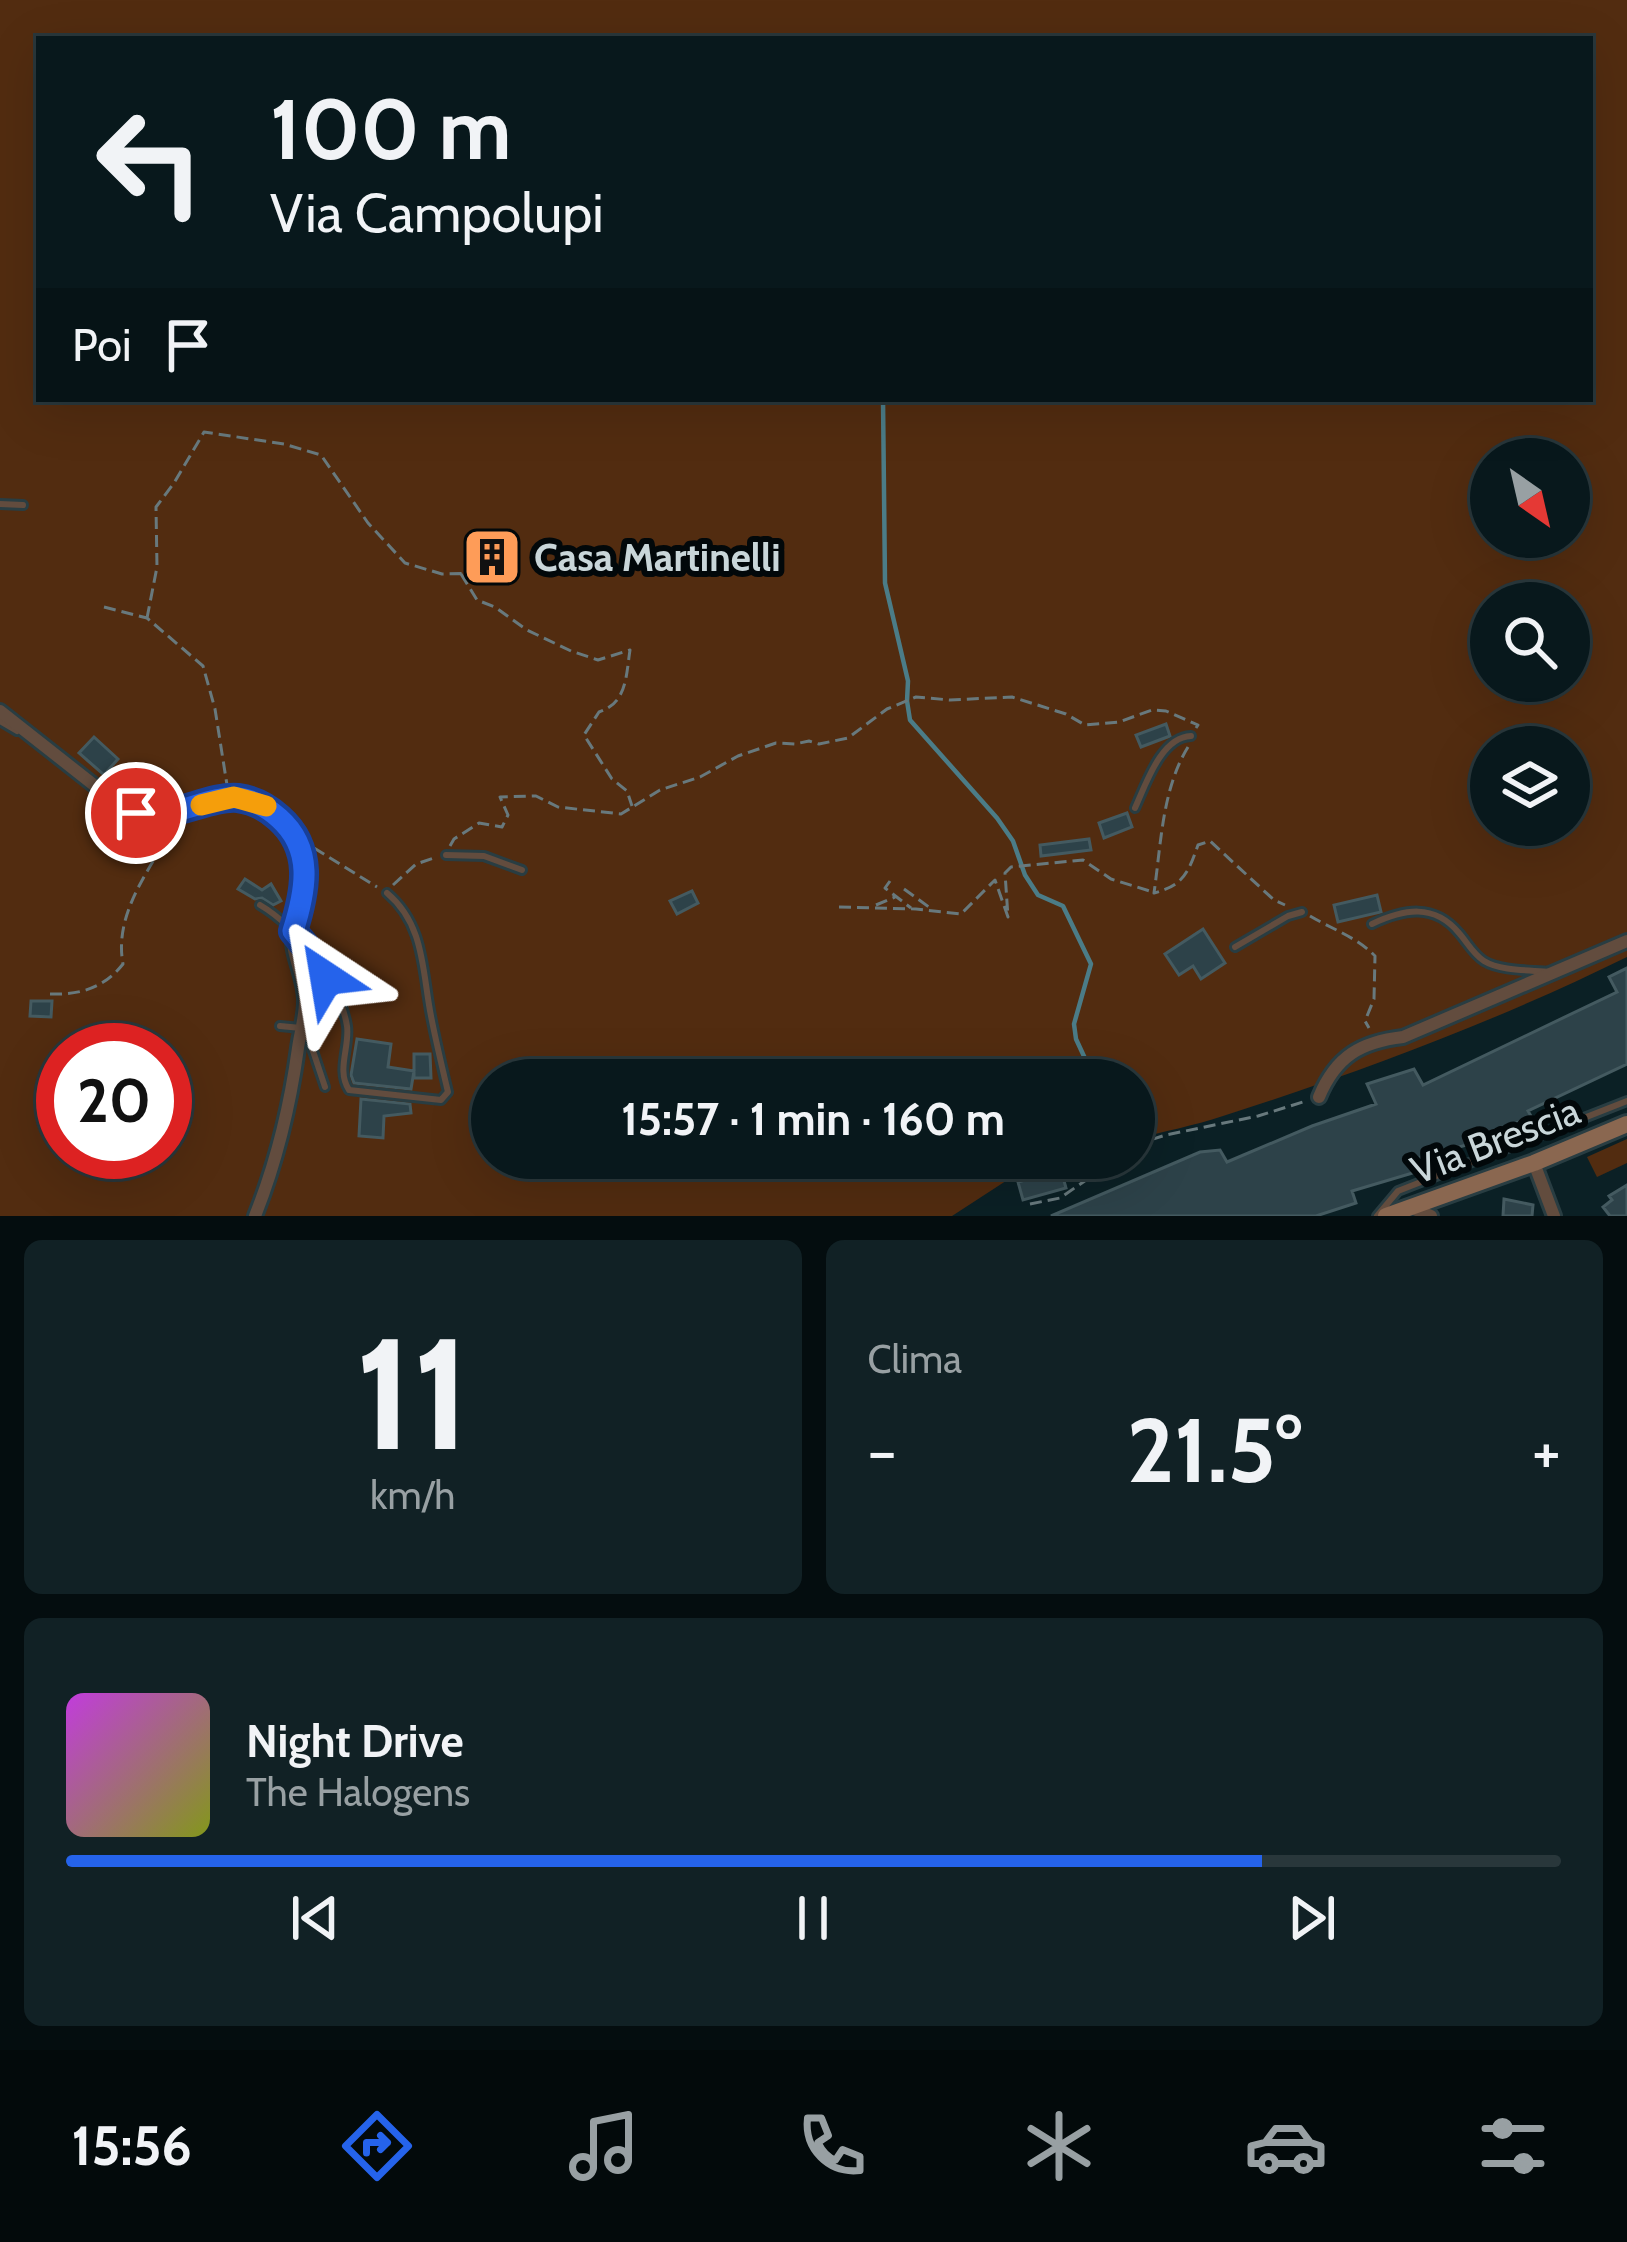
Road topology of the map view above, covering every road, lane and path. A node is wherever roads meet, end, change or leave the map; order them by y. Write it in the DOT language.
graph roads {
  1 [pos="0,504"];
  2 [pos="23,505"];
  3 [pos="460,572"];
  4 [pos="485,573"];
  5 [pos="104,608"];
  6 [pos="147,618"];
  7 [pos="0,711"];
  8 [pos="0,721"];
  9 [pos="27,733"];
  10 [pos="1191,736"];
  11 [pos="121,776"];
  12 [pos="227,785"];
  13 [pos="118,804"];
  14 [pos="632,806"];
  15 [pos="1135,808"];
  16 [pos="148,813"];
  17 [pos="151,838"];
  18 [pos="300,843"];
  19 [pos="446,855"];
  20 [pos="522,870"];
  21 [pos="1158,870"];
  22 [pos="890,881"];
  23 [pos="904,889"];
  24 [pos="387,893"];
  25 [pos="1154,893"];
  26 [pos="896,897"];
  27 [pos="260,905"];
  28 [pos="839,907"];
  29 [pos="870,907"];
  30 [pos="912,909"];
  31 [pos="934,911"];
  32 [pos="1302,912"];
  33 [pos="1372,924"];
  34 [pos="293,931"];
  35 [pos="1627,941"];
  36 [pos="1235,947"];
  37 [pos="1553,972"];
  38 [pos="50,994"];
  39 [pos="280,1025"];
  40 [pos="301,1028"];
  41 [pos="325,1088"];
  42 [pos="1319,1096"];
  43 [pos="1627,1102"];
  44 [pos="1627,1124"];
  45 [pos="1155,1138"];
  46 [pos="1534,1162"];
  47 [pos="1088,1179"];
  48 [pos="1030,1204"];
  49 [pos="1412,1208"];
  50 [pos="255,1216"];
  51 [pos="1382,1216"];
  52 [pos="1431,1216"];
  53 [pos="1554,1216"];
  1 -- 2 [label="lane"];
  3 -- 4 [label="path"];
  3 -- 6 [label="path"];
  3 -- 14 [label="path"];
  5 -- 6 [label="path"];
  6 -- 12 [label="path"];
  7 -- 9 [label="street"];
  8 -- 9 [label="lane"];
  9 -- 13 [label="street"];
  10 -- 14 [label="path"];
  10 -- 15 [label="lane"];
  10 -- 21 [label="path"];
  11 -- 13 [label="path"];
  13 -- 16 [label="street"];
  14 -- 19 [label="path"];
  16 -- 17 [label="lane"];
  16 -- 18 [label="street"];
  17 -- 38 [label="path"];
  18 -- 24 [label="path"];
  18 -- 34 [label="street"];
  19 -- 20 [label="lane"];
  19 -- 24 [label="path"];
  22 -- 26 [label="path"];
  23 -- 31 [label="path"];
  24 -- 34 [label="lane"];
  25 -- 31 [label="path"];
  26 -- 29 [label="path"];
  26 -- 30 [label="path"];
  27 -- 34 [label="lane"];
  28 -- 29 [label="path"];
  29 -- 30 [label="path"];
  30 -- 31 [label="path"];
  32 -- 36 [label="lane"];
  33 -- 37 [label="lane"];
  34 -- 40 [label="street"];
  35 -- 37 [label="street"];
  37 -- 42 [label="street"];
  39 -- 40 [label="lane"];
  40 -- 41 [label="lane"];
  40 -- 50 [label="street"];
  42 -- 45 [label="path"];
  43 -- 51 [label="lane"];
  44 -- 46 [label="main road, Via Brescia"];
  46 -- 49 [label="main road, Via Brescia"];
  46 -- 53 [label="street"];
  47 -- 48 [label="path"];
  49 -- 51 [label="main road, Via Brescia"];
  49 -- 52 [label="street"];
}
